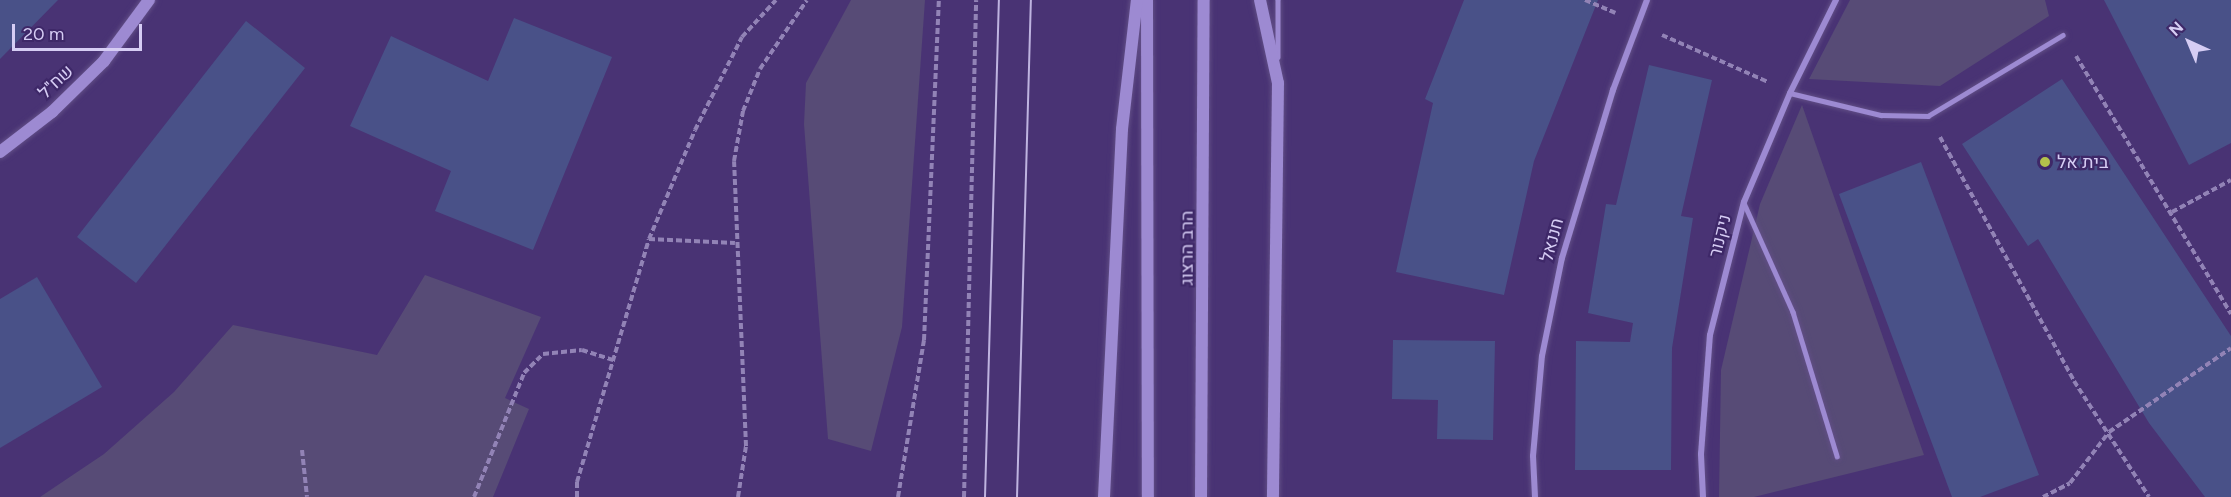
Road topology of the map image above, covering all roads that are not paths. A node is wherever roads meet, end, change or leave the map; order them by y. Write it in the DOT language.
graph roads {
  1 [pos="149,0"];
  2 [pos="1137,0"];
  3 [pos="1147,0"];
  4 [pos="1204,0"];
  5 [pos="1260,0"];
  6 [pos="1278,0"];
  7 [pos="1647,0"];
  8 [pos="1836,0"];
  9 [pos="2063,35"];
  10 [pos="1278,83"];
  11 [pos="1790,93"];
  12 [pos="0,152"];
  13 [pos="1744,202"];
  14 [pos="1837,456"];
  15 [pos="1104,497"];
  16 [pos="1148,497"];
  17 [pos="1201,497"];
  18 [pos="1273,497"];
  19 [pos="1534,497"];
  20 [pos="1703,497"];
  1 -- 12 [label="main road, שח\"ל"];
  2 -- 15 [label="main road"];
  3 -- 16 [label="main road, הרב הרצוג"];
  4 -- 17 [label="main road, הרב הרצוג"];
  5 -- 10 [label="main road"];
  6 -- 10 [label="lane"];
  7 -- 19 [label="street, חננאל"];
  8 -- 11 [label="street, ניקנור"];
  9 -- 11 [label="lane"];
  10 -- 18 [label="main road"];
  11 -- 13 [label="street, ניקנור"];
  13 -- 14 [label="lane"];
  13 -- 20 [label="street, ניקנור"];
}
